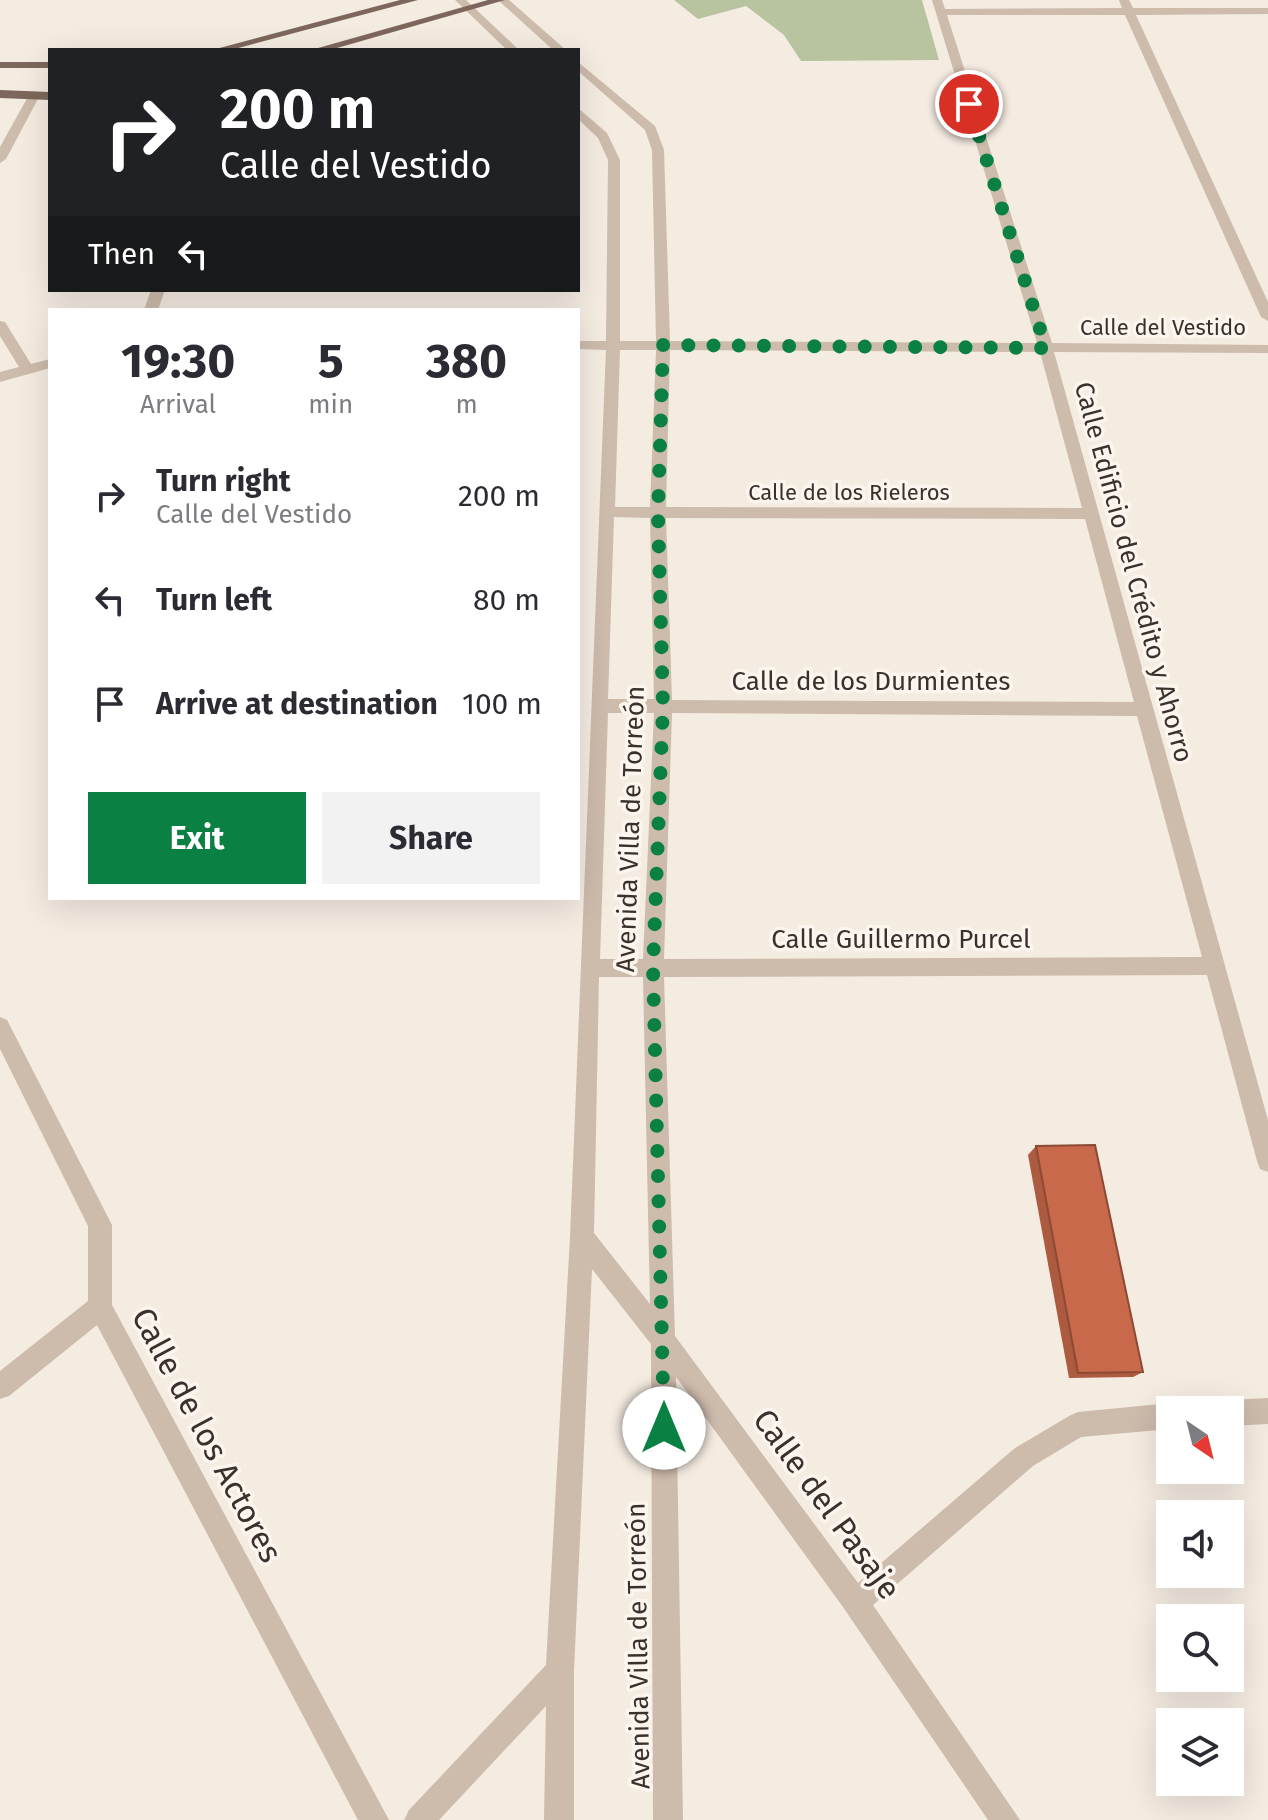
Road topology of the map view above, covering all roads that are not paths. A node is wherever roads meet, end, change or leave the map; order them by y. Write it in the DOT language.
graph roads {
  1 [pos="413,0"];
  2 [pos="501,0"];
  3 [pos="465,4"];
  4 [pos="938,6"];
  5 [pos="1127,6"];
  6 [pos="1268,11"];
  7 [pos="226,48"];
  8 [pos="323,48"];
  9 [pos="511,48"];
  10 [pos="558,48"];
  11 [pos="0,65"];
  12 [pos="48,65"];
  13 [pos="580,67"];
  14 [pos="0,94"];
  15 [pos="34,95"];
  16 [pos="48,96"];
  17 [pos="580,114"];
  18 [pos="0,159"];
  19 [pos="1268,317"];
  20 [pos="0,325"];
  21 [pos="580,345"];
  22 [pos="613,345"];
  23 [pos="663,345"];
  24 [pos="1046,348"];
  25 [pos="1268,349"];
  26 [pos="48,363"];
  27 [pos="26,367"];
  28 [pos="0,377"];
  29 [pos="606,512"];
  30 [pos="658,514"];
  31 [pos="1092,514"];
  32 [pos="599,706"];
  33 [pos="663,706"];
  34 [pos="1144,709"];
  35 [pos="1214,966"];
  36 [pos="589,968"];
  37 [pos="653,968"];
  38 [pos="0,1027"];
  39 [pos="1268,1161"];
  40 [pos="582,1237"];
  41 [pos="100,1307"];
  42 [pos="663,1338"];
  43 [pos="0,1387"];
  44 [pos="1268,1411"];
  45 [pos="1244,1412"];
  46 [pos="1156,1417"];
  47 [pos="857,1601"];
  48 [pos="560,1671"];
  49 [pos="374,1820"];
  50 [pos="419,1820"];
  51 [pos="559,1820"];
  52 [pos="668,1820"];
  53 [pos="1005,1820"];
  1 -- 7 [label="main road"];
  2 -- 3 [label="main road"];
  2 -- 10 [label="street"];
  3 -- 8 [label="main road"];
  3 -- 9 [label="street"];
  4 -- 5 [label="street"];
  4 -- 24 [label="street, Calle Edificio del Crédito y Ahorro"];
  5 -- 6 [label="street"];
  5 -- 19 [label="street"];
  11 -- 12 [label="main road"];
  13 -- 23 [label="street, Avenida Villa de Torreón"];
  14 -- 15 [label="main road"];
  15 -- 16 [label="main road"];
  15 -- 18 [label="street"];
  17 -- 22 [label="street, Avenida Villa de Torreón"];
  20 -- 27 [label="street"];
  21 -- 22 [label="street, Calle del Vestido"];
  22 -- 23 [label="street, Calle del Vestido"];
  22 -- 29 [label="street, Avenida Villa de Torreón"];
  23 -- 24 [label="street, Calle del Vestido"];
  23 -- 30 [label="street, Avenida Villa de Torreón"];
  24 -- 25 [label="street, Calle del Vestido"];
  24 -- 31 [label="street, Calle Edificio del Crédito y Ahorro"];
  26 -- 27 [label="street"];
  27 -- 28 [label="street"];
  29 -- 30 [label="street, Calle de los Rieleros"];
  29 -- 32 [label="street, Avenida Villa de Torreón"];
  30 -- 31 [label="street, Calle de los Rieleros"];
  30 -- 33 [label="street, Avenida Villa de Torreón"];
  31 -- 34 [label="street, Calle Edificio del Crédito y Ahorro"];
  32 -- 33 [label="street, Calle de los Durmientes"];
  32 -- 36 [label="street, Avenida Villa de Torreón"];
  33 -- 34 [label="street, Calle de los Durmientes"];
  33 -- 37 [label="street, Avenida Villa de Torreón"];
  34 -- 35 [label="street, Calle Edificio del Crédito y Ahorro"];
  35 -- 37 [label="street, Calle Guillermo Purcel"];
  35 -- 39 [label="street, Calle Edificio del Crédito y Ahorro"];
  36 -- 37 [label="street, Calle Guillermo Purcel"];
  36 -- 40 [label="street, Avenida Villa de Torreón"];
  37 -- 42 [label="street, Avenida Villa de Torreón"];
  38 -- 41 [label="street, Calle de los Actores"];
  40 -- 42 [label="street, Calle del Pasaje"];
  40 -- 48 [label="street, Avenida Villa de Torreón"];
  41 -- 43 [label="street"];
  41 -- 49 [label="street, Calle de los Actores"];
  42 -- 47 [label="street, Calle del Pasaje"];
  42 -- 52 [label="street, Avenida Villa de Torreón"];
  44 -- 45 [label="street"];
  46 -- 47 [label="street"];
  47 -- 53 [label="street, Calle del Pasaje"];
  48 -- 50 [label="street"];
  48 -- 51 [label="street, Avenida Villa de Torreón"];
}
